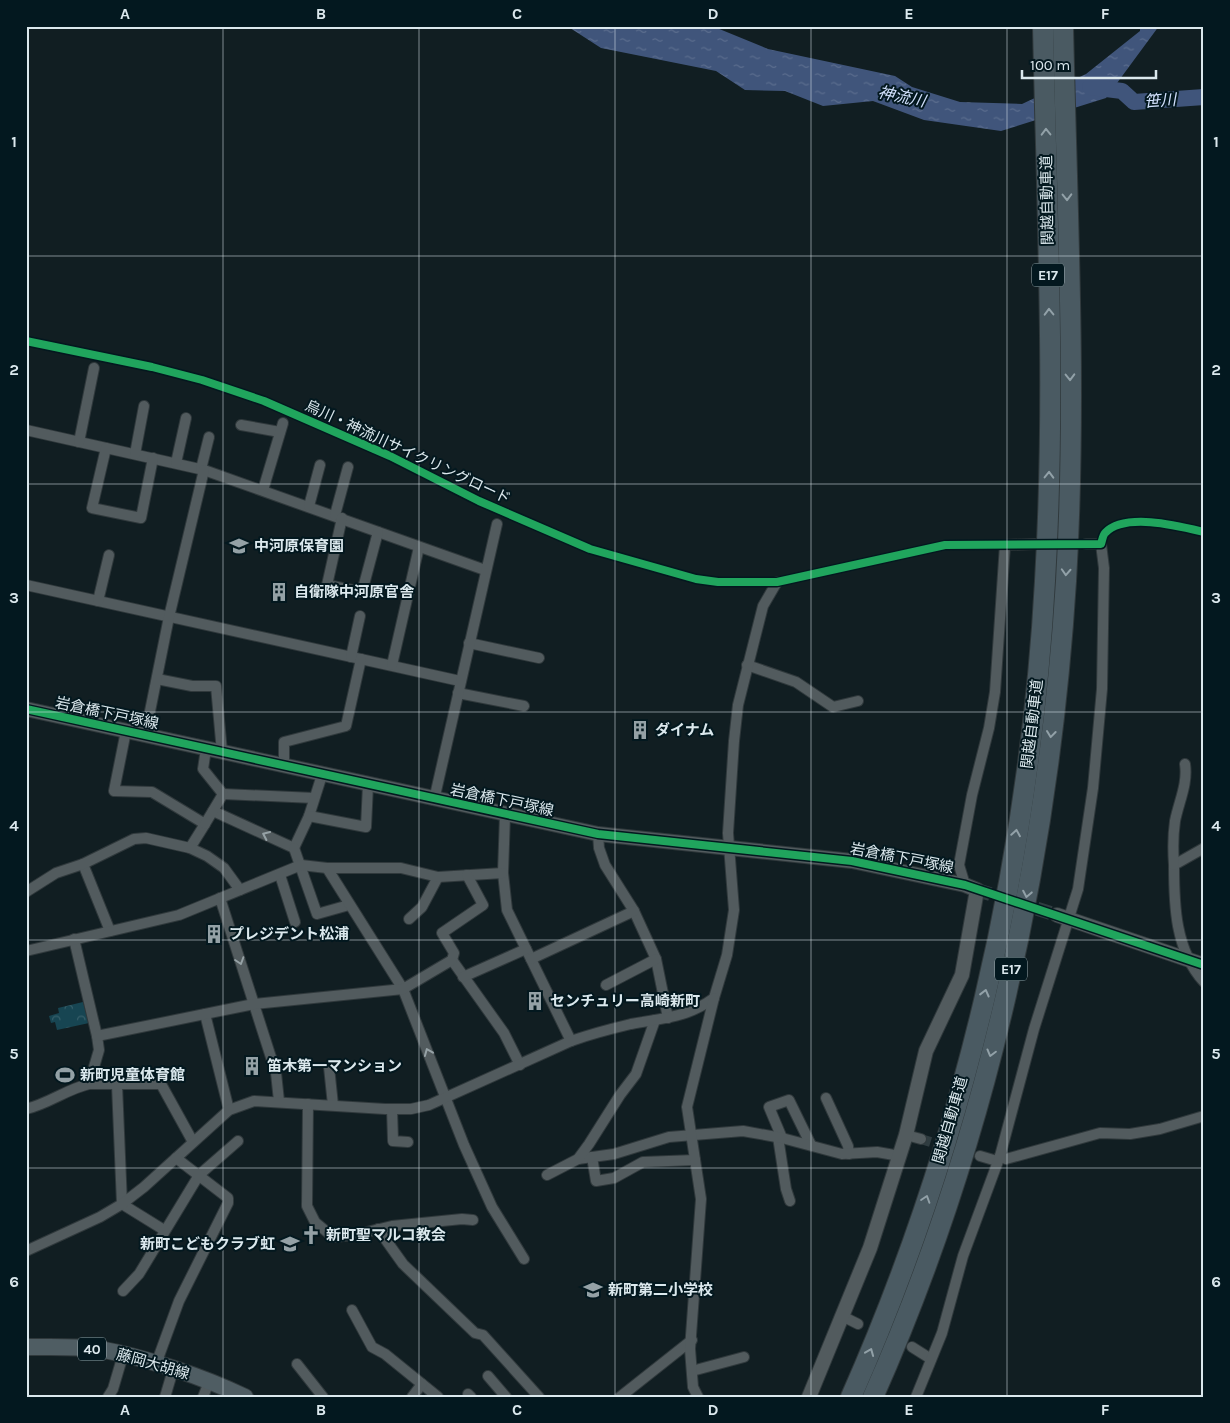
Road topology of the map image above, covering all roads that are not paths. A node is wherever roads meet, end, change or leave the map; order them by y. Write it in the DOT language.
graph roads {
  1 [pos="1043,26"];
  2 [pos="1063,26"];
  3 [pos="94,368"];
  4 [pos="144,406"];
  5 [pos="186,418"];
  6 [pos="241,426"];
  7 [pos="26,430"];
  8 [pos="209,437"];
  9 [pos="79,442"];
  10 [pos="106,448"];
  11 [pos="135,454"];
  12 [pos="153,458"];
  13 [pos="176,463"];
  14 [pos="320,465"];
  15 [pos="348,467"];
  16 [pos="203,469"];
  17 [pos="263,490"];
  18 [pos="309,506"];
  19 [pos="338,517"];
  20 [pos="497,524"];
  21 [pos="378,532"];
  22 [pos="1035,544"];
  23 [pos="1086,544"];
  24 [pos="419,547"];
  25 [pos="109,555"];
  26 [pos="485,570"];
  27 [pos="777,582"];
  28 [pos="26,585"];
  29 [pos="98,601"];
  30 [pos="360,616"];
  31 [pos="169,617"];
  32 [pos="469,643"];
  33 [pos="356,658"];
  34 [pos="539,658"];
  35 [pos="392,665"];
  36 [pos="747,665"];
  37 [pos="157,679"];
  38 [pos="460,681"];
  39 [pos="458,693"];
  40 [pos="858,701"];
  41 [pos="524,706"];
  42 [pos="26,709"];
  43 [pos="126,731"];
  44 [pos="145,736"];
  45 [pos="206,749"];
  46 [pos="222,752"];
  47 [pos="1185,764"];
  48 [pos="284,766"];
  49 [pos="322,775"];
  50 [pos="368,786"];
  51 [pos="223,794"];
  52 [pos="314,798"];
  53 [pos="434,800"];
  54 [pos="213,811"];
  55 [pos="505,815"];
  56 [pos="309,816"];
  57 [pos="205,824"];
  58 [pos="598,834"];
  59 [pos="729,847"];
  60 [pos="190,848"];
  61 [pos="294,848"];
  62 [pos="1204,848"];
  63 [pos="83,864"];
  64 [pos="301,865"];
  65 [pos="1174,865"];
  66 [pos="327,868"];
  67 [pos="503,873"];
  68 [pos="280,875"];
  69 [pos="466,875"];
  70 [pos="438,877"];
  71 [pos="971,887"];
  72 [pos="240,890"];
  73 [pos="26,892"];
  74 [pos="220,898"];
  75 [pos="349,906"];
  76 [pos="634,911"];
  77 [pos="1062,916"];
  78 [pos="409,919"];
  79 [pos="295,922"];
  80 [pos="110,931"];
  81 [pos="74,939"];
  82 [pos="526,949"];
  83 [pos="26,951"];
  84 [pos="531,959"];
  85 [pos="656,959"];
  86 [pos="452,960"];
  87 [pos="1197,963"];
  88 [pos="463,977"];
  89 [pos="1204,982"];
  90 [pos="606,985"];
  91 [pos="402,989"];
  92 [pos="714,998"];
  93 [pos="254,1004"];
  94 [pos="205,1014"];
  95 [pos="668,1018"];
  96 [pos="655,1020"];
  97 [pos="97,1036"];
  98 [pos="571,1041"];
  99 [pos="520,1064"];
  100 [pos="329,1067"];
  101 [pos="89,1084"];
  102 [pos="117,1085"];
  103 [pos="447,1098"];
  104 [pos="826,1098"];
  105 [pos="279,1101"];
  106 [pos="308,1104"];
  107 [pos="333,1105"];
  108 [pos="26,1109"];
  109 [pos="392,1109"];
  110 [pos="229,1110"];
  111 [pos="1204,1116"];
  112 [pos="690,1134"];
  113 [pos="906,1135"];
  114 [pos="780,1138"];
  115 [pos="921,1139"];
  116 [pos="238,1141"];
  117 [pos="193,1142"];
  118 [pos="408,1142"];
  119 [pos="811,1145"];
  120 [pos="848,1154"];
  121 [pos="900,1156"];
  122 [pos="980,1156"];
  123 [pos="176,1158"];
  124 [pos="592,1158"];
  125 [pos="999,1159"];
  126 [pos="578,1160"];
  127 [pos="695,1160"];
  128 [pos="547,1175"];
  129 [pos="198,1176"];
  130 [pos="790,1201"];
  131 [pos="122,1204"];
  132 [pos="473,1220"];
  133 [pos="378,1229"];
  134 [pos="164,1230"];
  135 [pos="26,1251"];
  136 [pos="524,1259"];
  137 [pos="124,1292"];
  138 [pos="352,1310"];
  139 [pos="844,1317"];
  140 [pos="858,1324"];
  141 [pos="692,1340"];
  142 [pos="26,1347"];
  143 [pos="912,1347"];
  144 [pos="123,1355"];
  145 [pos="744,1357"];
  146 [pos="931,1358"];
  147 [pos="156,1364"];
  148 [pos="297,1364"];
  149 [pos="173,1370"];
  150 [pos="692,1371"];
  151 [pos="488,1376"];
  152 [pos="209,1382"];
  153 [pos="422,1384"];
  154 [pos="108,1397"];
  155 [pos="165,1397"];
  156 [pos="203,1397"];
  157 [pos="245,1397"];
  158 [pos="323,1397"];
  159 [pos="412,1397"];
  160 [pos="438,1397"];
  161 [pos="506,1397"];
  162 [pos="539,1397"];
  163 [pos="620,1397"];
  164 [pos="698,1397"];
  165 [pos="809,1397"];
  166 [pos="850,1397"];
  167 [pos="873,1397"];
  168 [pos="916,1397"];
  166 -- 1 [label="highway, 関越自動車道 / E17, one-way"];
  2 -- 167 [label="highway, 関越自動車道 / E17, one-way"];
  3 -- 9 [label="street"];
  4 -- 11 [label="street"];
  5 -- 13 [label="street"];
  6 -- 17 [label="street"];
  7 -- 9 [label="street"];
  8 -- 16 [label="street"];
  9 -- 10 [label="street"];
  10 -- 11 [label="street"];
  10 -- 12 [label="street"];
  11 -- 12 [label="street"];
  12 -- 13 [label="street"];
  13 -- 16 [label="street"];
  14 -- 18 [label="street"];
  15 -- 19 [label="street"];
  16 -- 17 [label="street"];
  16 -- 31 [label="street"];
  17 -- 18 [label="street"];
  18 -- 19 [label="street"];
  19 -- 21 [label="street"];
  19 -- 21 [label="street"];
  20 -- 26 [label="street"];
  21 -- 24 [label="street"];
  22 -- 71 [label="street"];
  23 -- 77 [label="street"];
  24 -- 26 [label="street"];
  24 -- 35 [label="street"];
  25 -- 29 [label="street"];
  26 -- 32 [label="street"];
  27 -- 36 [label="street"];
  28 -- 29 [label="street"];
  29 -- 31 [label="street"];
  30 -- 33 [label="street"];
  31 -- 33 [label="street"];
  31 -- 37 [label="street"];
  32 -- 34 [label="street"];
  32 -- 38 [label="street"];
  33 -- 35 [label="street"];
  33 -- 48 [label="street"];
  35 -- 38 [label="street"];
  36 -- 40 [label="street"];
  36 -- 59 [label="street"];
  37 -- 44 [label="street"];
  37 -- 46 [label="street"];
  38 -- 39 [label="street"];
  39 -- 41 [label="street"];
  39 -- 53 [label="street"];
  42 -- 43 [label="street, 岩倉橋下戸塚線"];
  43 -- 44 [label="street, 岩倉橋下戸塚線"];
  43 -- 57 [label="street"];
  44 -- 45 [label="street, 岩倉橋下戸塚線"];
  45 -- 46 [label="street, 岩倉橋下戸塚線"];
  45 -- 51 [label="street"];
  46 -- 48 [label="street, 岩倉橋下戸塚線"];
  47 -- 65 [label="street"];
  48 -- 49 [label="street, 岩倉橋下戸塚線"];
  49 -- 50 [label="street, 岩倉橋下戸塚線"];
  49 -- 52 [label="street"];
  50 -- 53 [label="street, 岩倉橋下戸塚線"];
  50 -- 56 [label="street"];
  51 -- 52 [label="street"];
  51 -- 54 [label="street"];
  52 -- 56 [label="street"];
  53 -- 55 [label="street, 岩倉橋下戸塚線"];
  54 -- 57 [label="street"];
  61 -- 54 [label="street, one-way"];
  55 -- 58 [label="street, 岩倉橋下戸塚線"];
  55 -- 67 [label="street"];
  56 -- 61 [label="street"];
  57 -- 60 [label="street"];
  58 -- 59 [label="street, 岩倉橋下戸塚線"];
  58 -- 76 [label="street"];
  59 -- 71 [label="street, 岩倉橋下戸塚線"];
  59 -- 92 [label="street"];
  60 -- 63 [label="street"];
  60 -- 72 [label="street"];
  61 -- 64 [label="street"];
  62 -- 65 [label="street"];
  63 -- 73 [label="street"];
  63 -- 80 [label="street"];
  64 -- 66 [label="street"];
  64 -- 68 [label="street"];
  64 -- 75 [label="street"];
  65 -- 87 [label="street"];
  66 -- 70 [label="street"];
  66 -- 75 [label="street"];
  67 -- 69 [label="street"];
  67 -- 82 [label="street"];
  68 -- 72 [label="street"];
  68 -- 79 [label="street"];
  69 -- 70 [label="street"];
  69 -- 86 [label="street"];
  70 -- 78 [label="street"];
  71 -- 113 [label="street"];
  72 -- 74 [label="street"];
  74 -- 80 [label="street"];
  74 -- 93 [label="street, one-way"];
  75 -- 91 [label="street"];
  76 -- 84 [label="street"];
  76 -- 85 [label="street"];
  77 -- 87 [label="street"];
  77 -- 125 [label="street"];
  80 -- 81 [label="street"];
  81 -- 83 [label="street"];
  81 -- 97 [label="street"];
  82 -- 84 [label="street"];
  82 -- 88 [label="street"];
  84 -- 98 [label="street"];
  85 -- 90 [label="street"];
  85 -- 95 [label="street"];
  86 -- 88 [label="street"];
  86 -- 91 [label="street"];
  87 -- 89 [label="street"];
  88 -- 99 [label="street"];
  91 -- 93 [label="street"];
  103 -- 91 [label="street, one-way"];
  92 -- 95 [label="street"];
  92 -- 112 [label="street"];
  93 -- 94 [label="street"];
  93 -- 105 [label="street"];
  94 -- 97 [label="street"];
  94 -- 110 [label="street"];
  95 -- 96 [label="street"];
  96 -- 98 [label="street"];
  96 -- 126 [label="street"];
  97 -- 101 [label="street"];
  98 -- 99 [label="street"];
  99 -- 103 [label="street"];
  100 -- 107 [label="street"];
  101 -- 102 [label="street"];
  101 -- 108 [label="street"];
  102 -- 117 [label="street"];
  102 -- 131 [label="street"];
  103 -- 109 [label="street"];
  103 -- 136 [label="street"];
  104 -- 120 [label="street"];
  105 -- 106 [label="street"];
  105 -- 110 [label="street"];
  106 -- 107 [label="street"];
  106 -- 133 [label="street"];
  107 -- 109 [label="street"];
  109 -- 118 [label="street"];
  110 -- 117 [label="street"];
  111 -- 125 [label="street"];
  112 -- 114 [label="street"];
  112 -- 124 [label="street"];
  112 -- 127 [label="street"];
  113 -- 115 [label="street"];
  113 -- 121 [label="street"];
  114 -- 119 [label="street"];
  114 -- 119 [label="street"];
  114 -- 130 [label="street"];
  116 -- 129 [label="street"];
  117 -- 123 [label="street"];
  119 -- 120 [label="street"];
  120 -- 121 [label="street"];
  121 -- 139 [label="street"];
  122 -- 125 [label="street"];
  123 -- 129 [label="street"];
  123 -- 131 [label="street"];
  124 -- 126 [label="street"];
  124 -- 127 [label="street"];
  125 -- 146 [label="street"];
  126 -- 128 [label="street"];
  127 -- 141 [label="street"];
  129 -- 134 [label="street"];
  129 -- 147 [label="street"];
  131 -- 134 [label="street"];
  131 -- 135 [label="street"];
  132 -- 133 [label="street"];
  133 -- 162 [label="street"];
  134 -- 137 [label="street"];
  138 -- 153 [label="street"];
  139 -- 140 [label="street"];
  139 -- 165 [label="street"];
  141 -- 150 [label="street"];
  141 -- 163 [label="street"];
  142 -- 144 [label="main road, 藤岡大胡線 / 40"];
  143 -- 146 [label="street"];
  144 -- 147 [label="main road, 藤岡大胡線 / 40"];
  144 -- 154 [label="street"];
  145 -- 150 [label="street"];
  146 -- 168 [label="street"];
  147 -- 149 [label="main road, 藤岡大胡線 / 40"];
  148 -- 158 [label="street"];
  149 -- 152 [label="main road, 藤岡大胡線 / 40"];
  149 -- 155 [label="street"];
  150 -- 164 [label="street"];
  151 -- 161 [label="street"];
  152 -- 156 [label="street"];
  152 -- 157 [label="main road, 藤岡大胡線 / 40"];
  153 -- 159 [label="street"];
  153 -- 160 [label="street"];
}
